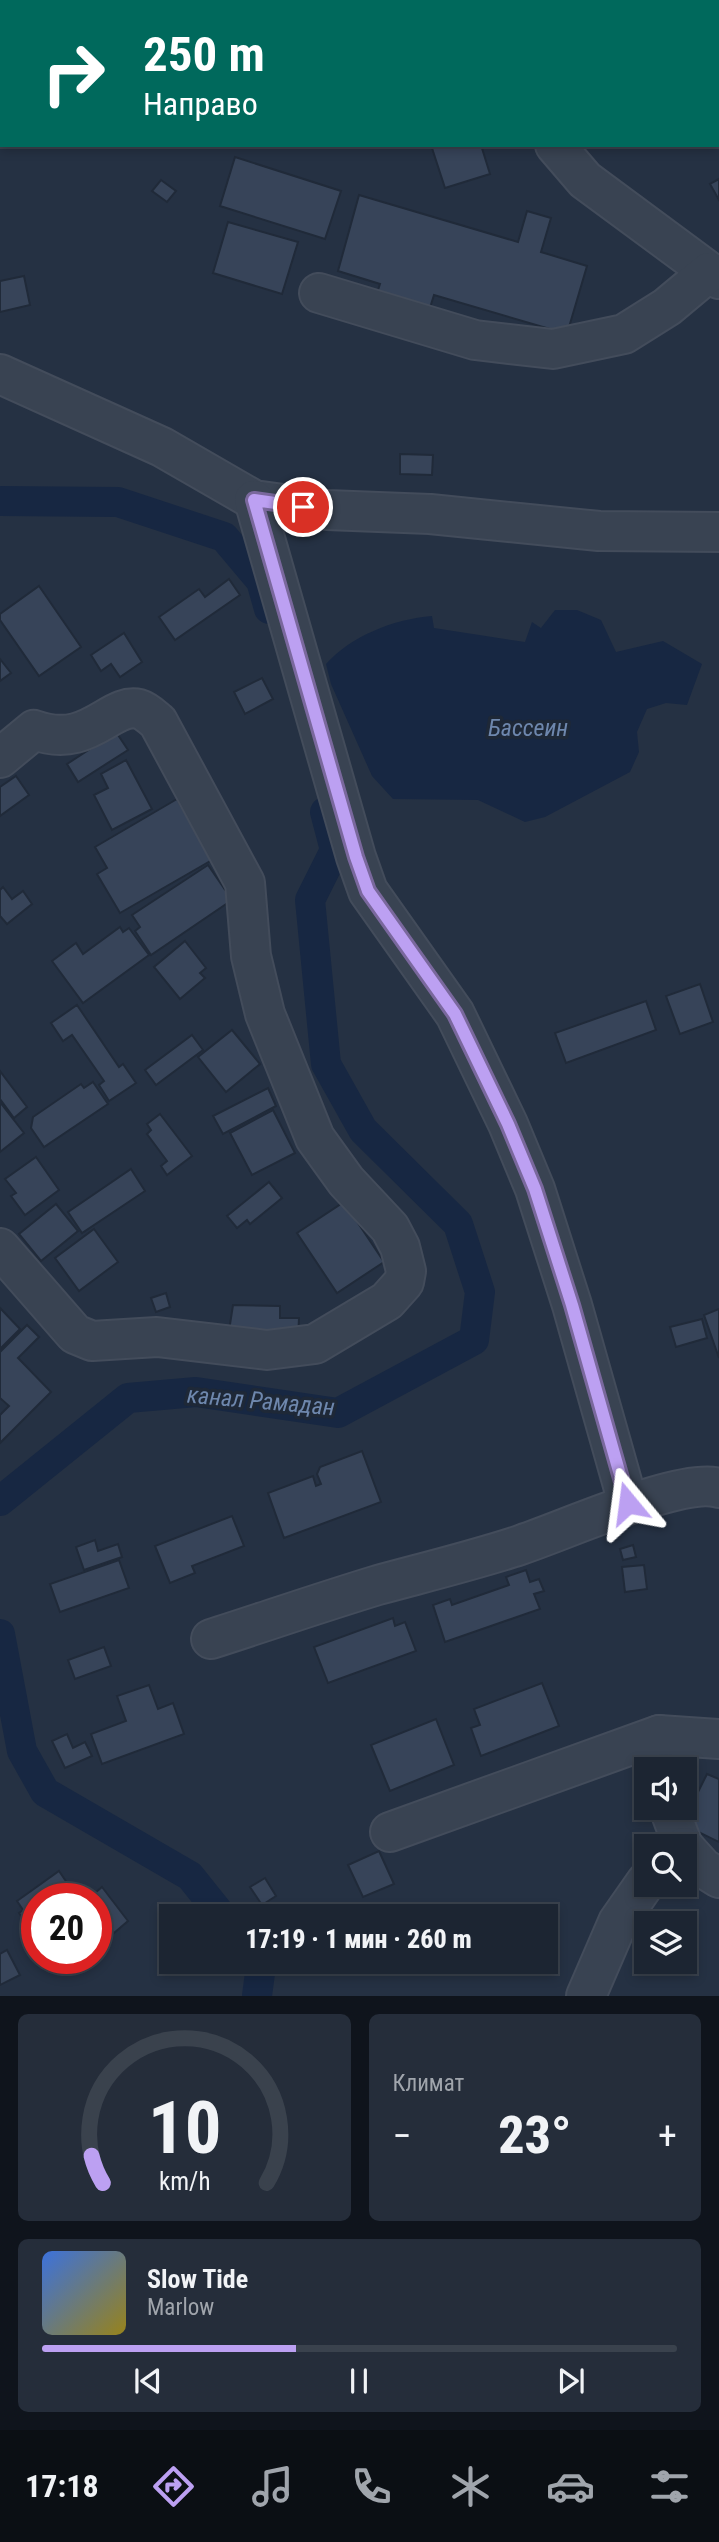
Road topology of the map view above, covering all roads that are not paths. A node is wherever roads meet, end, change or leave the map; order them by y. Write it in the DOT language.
graph roads {
  1 [pos="557,147"];
  2 [pos="714,276"];
  3 [pos="319,293"];
  4 [pos="0,374"];
  5 [pos="254,500"];
  6 [pos="719,532"];
  7 [pos="0,758"];
  8 [pos="0,1248"];
  9 [pos="719,1488"];
  10 [pos="628,1503"];
  11 [pos="211,1639"];
  12 [pos="719,1739"];
  13 [pos="661,1752"];
  14 [pos="390,1832"];
  15 [pos="673,1833"];
  16 [pos="719,1878"];
  17 [pos="636,1897"];
  18 [pos="586,1996"];
  1 -- 2 [label="street"];
  2 -- 3 [label="street"];
  4 -- 5 [label="street"];
  5 -- 6 [label="street"];
  5 -- 10 [label="street"];
  7 -- 8 [label="street"];
  9 -- 10 [label="street"];
  10 -- 11 [label="street"];
  12 -- 13 [label="street"];
  13 -- 14 [label="street"];
  15 -- 16 [label="street"];
  17 -- 18 [label="street"];
}
